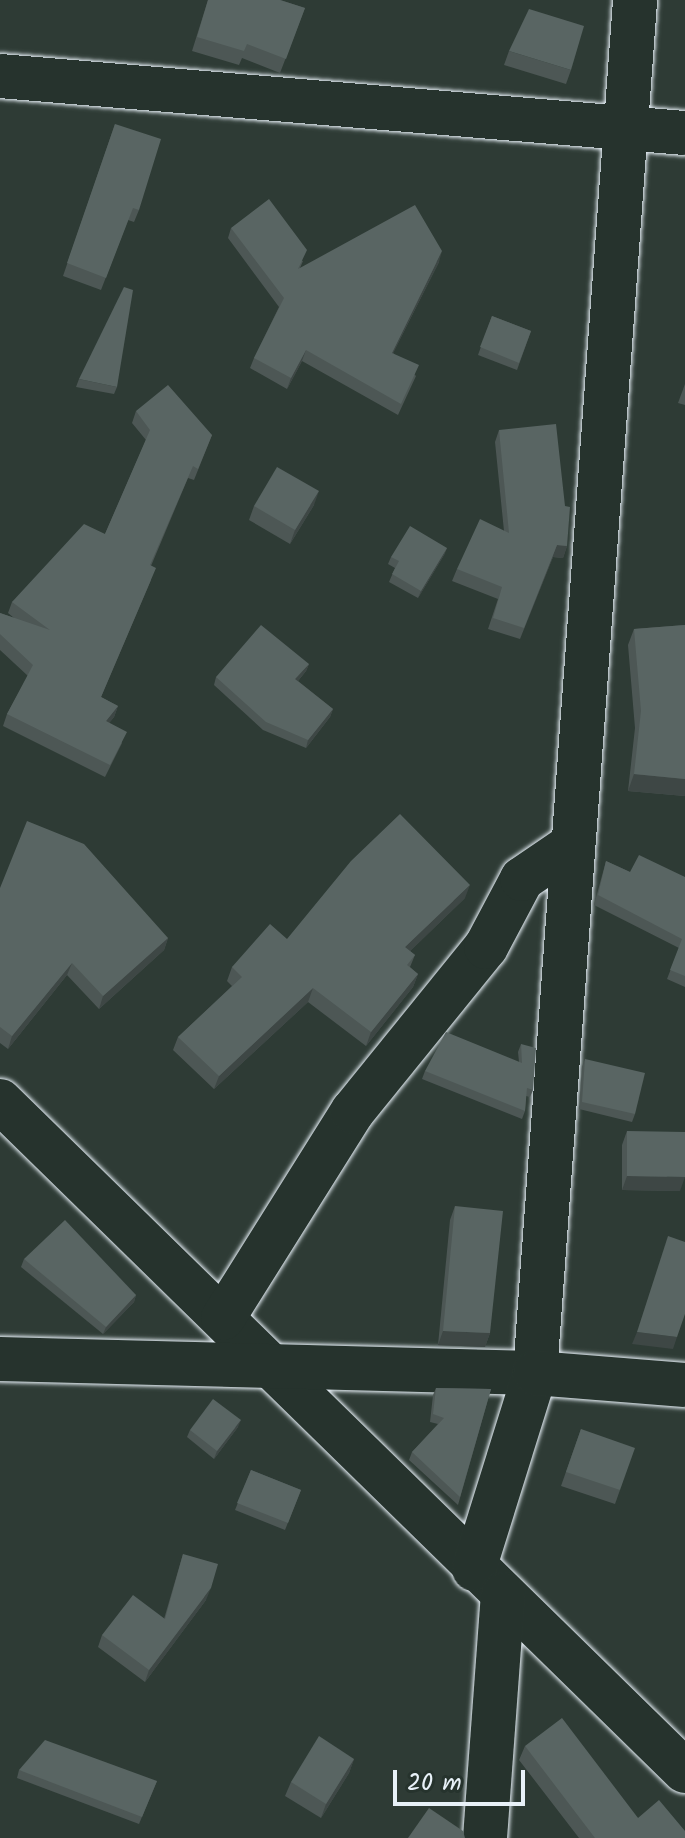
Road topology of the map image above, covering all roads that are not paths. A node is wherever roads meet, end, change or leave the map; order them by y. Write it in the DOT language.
graph roads {
  1 [pos="635,0"];
  2 [pos="0,76"];
  3 [pos="624,131"];
  4 [pos="685,133"];
  5 [pos="572,845"];
  6 [pos="0,1101"];
  7 [pos="223,1318"];
  8 [pos="0,1359"];
  9 [pos="271,1368"];
  10 [pos="535,1373"];
  11 [pos="685,1385"];
  12 [pos="489,1582"];
  13 [pos="685,1771"];
  14 [pos="485,1838"];
  1 -- 3 [label="street"];
  2 -- 3 [label="street"];
  3 -- 4 [label="street"];
  3 -- 5 [label="street"];
  5 -- 7 [label="street"];
  5 -- 10 [label="street"];
  6 -- 7 [label="street"];
  7 -- 9 [label="street"];
  8 -- 9 [label="street"];
  9 -- 10 [label="street"];
  9 -- 12 [label="street"];
  10 -- 11 [label="street"];
  10 -- 12 [label="street"];
  12 -- 13 [label="street"];
  12 -- 14 [label="street"];
}
